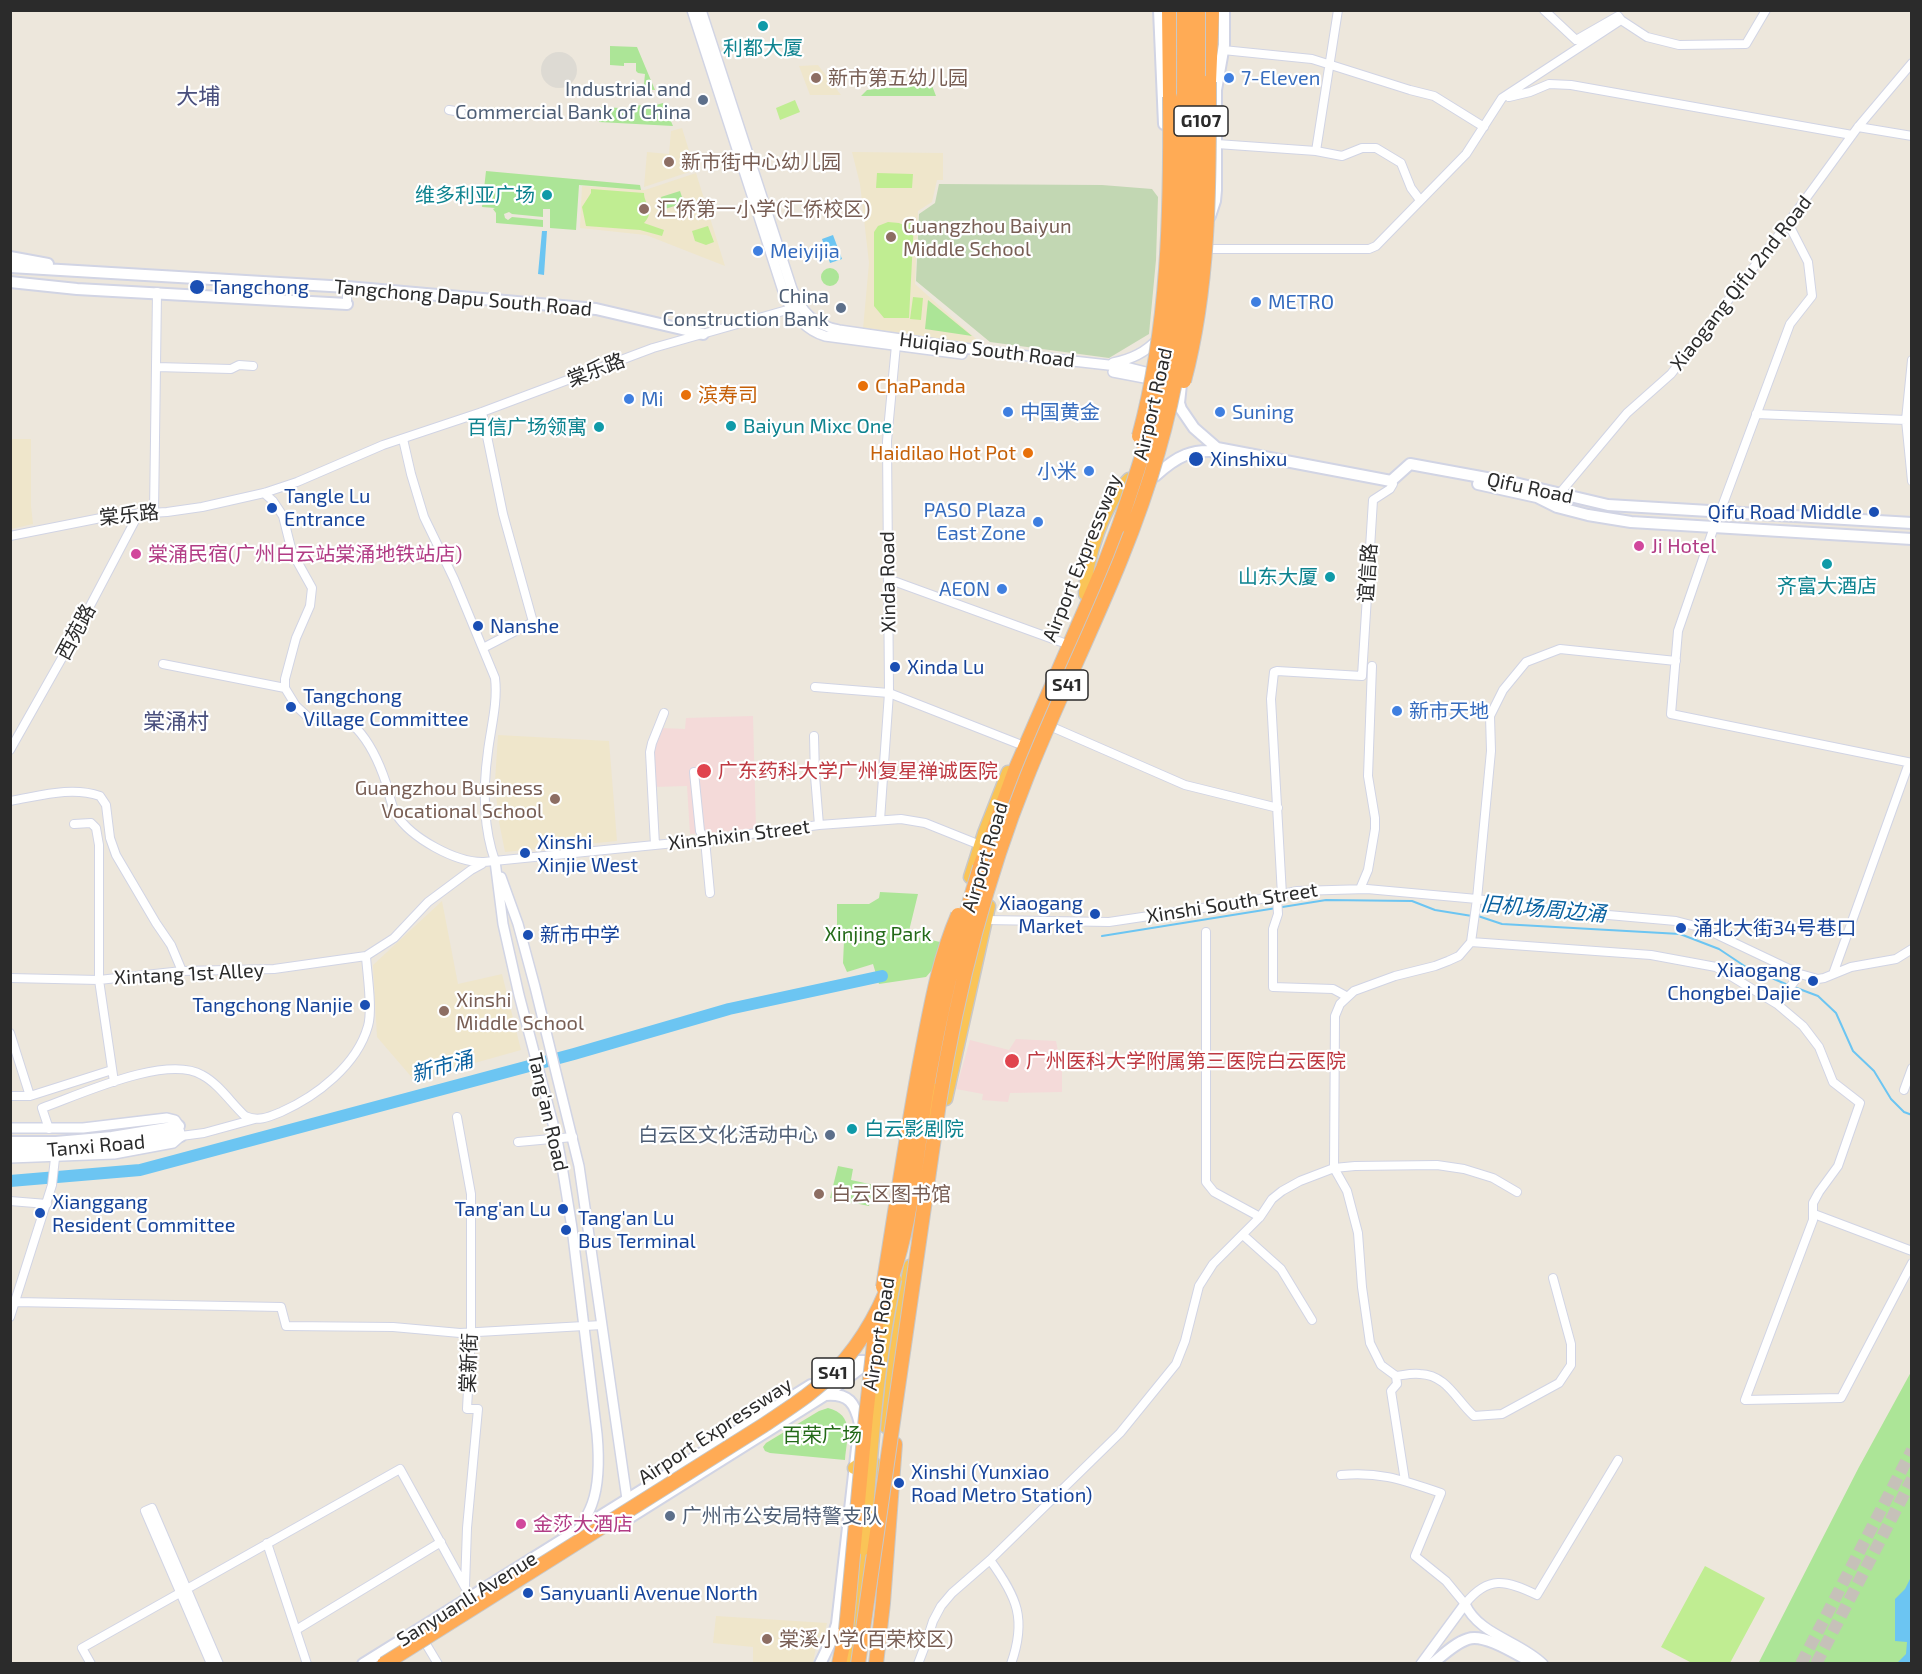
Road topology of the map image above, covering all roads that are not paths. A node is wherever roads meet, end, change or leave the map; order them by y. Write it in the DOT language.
graph roads {
  1 [pos="692,10"];
  2 [pos="701,10"];
  3 [pos="1159,10"];
  4 [pos="1170,10"];
  5 [pos="1183,10"];
  6 [pos="1199,10"];
  7 [pos="1212,10"];
  8 [pos="1224,10"];
  9 [pos="1338,10"];
  10 [pos="1544,10"];
  11 [pos="1766,10"];
  12 [pos="1621,15"];
  13 [pos="1223,50"];
  14 [pos="1911,63"];
  15 [pos="1330,64"];
  16 [pos="1502,99"];
  17 [pos="449,110"];
  18 [pos="461,112"];
  19 [pos="1484,127"];
  20 [pos="1858,127"];
  21 [pos="1852,135"];
  22 [pos="1911,136"];
  23 [pos="1217,144"];
  24 [pos="1316,151"];
  25 [pos="1420,200"];
  26 [pos="1179,203"];
  27 [pos="1788,223"];
  28 [pos="1199,231"];
  29 [pos="1198,249"];
  30 [pos="10,257"];
  31 [pos="10,267"];
  32 [pos="78,271"];
  33 [pos="10,282"];
  34 [pos="347,287"];
  35 [pos="77,289"];
  36 [pos="10,290"];
  37 [pos="157,292"];
  38 [pos="347,304"];
  39 [pos="796,308"];
  40 [pos="1167,328"];
  41 [pos="703,334"];
  42 [pos="915,344"];
  43 [pos="896,345"];
  44 [pos="1911,360"];
  45 [pos="1105,364"];
  46 [pos="253,366"];
  47 [pos="156,368"];
  48 [pos="1182,369"];
  49 [pos="1158,378"];
  50 [pos="1179,386"];
  51 [pos="482,412"];
  52 [pos="1756,414"];
  53 [pos="1906,420"];
  54 [pos="403,439"];
  55 [pos="1155,477"];
  56 [pos="1911,481"];
  57 [pos="1392,483"];
  58 [pos="264,493"];
  59 [pos="1146,493"];
  60 [pos="1560,493"];
  61 [pos="1557,507"];
  62 [pos="1632,507"];
  63 [pos="1720,512"];
  64 [pos="139,513"];
  65 [pos="154,513"];
  66 [pos="1631,522"];
  67 [pos="1911,523"];
  68 [pos="1119,526"];
  69 [pos="1714,527"];
  70 [pos="10,536"];
  71 [pos="1911,539"];
  72 [pos="888,579"];
  73 [pos="1064,643"];
  74 [pos="483,648"];
  75 [pos="1676,661"];
  76 [pos="163,664"];
  77 [pos="1372,666"];
  78 [pos="816,687"];
  79 [pos="285,688"];
  80 [pos="889,693"];
  81 [pos="664,713"];
  82 [pos="1052,728"];
  83 [pos="814,736"];
  84 [pos="1020,744"];
  85 [pos="10,750"];
  86 [pos="1910,763"];
  87 [pos="694,772"];
  88 [pos="10,801"];
  89 [pos="1278,808"];
  90 [pos="880,820"];
  91 [pos="74,824"];
  92 [pos="819,825"];
  93 [pos="705,840"];
  94 [pos="655,845"];
  95 [pos="980,845"];
  96 [pos="495,861"];
  97 [pos="980,867"];
  98 [pos="1360,889"];
  99 [pos="710,893"];
  100 [pos="1279,898"];
  101 [pos="1477,903"];
  102 [pos="986,920"];
  103 [pos="1206,932"];
  104 [pos="1471,942"];
  105 [pos="1910,951"];
  106 [pos="366,956"];
  107 [pos="182,971"];
  108 [pos="1800,974"];
  109 [pos="1833,974"];
  110 [pos="948,976"];
  111 [pos="10,978"];
  112 [pos="99,980"];
  113 [pos="1346,996"];
  114 [pos="1777,1005"];
  115 [pos="10,1033"];
  116 [pos="1911,1068"];
  117 [pos="112,1070"];
  118 [pos="114,1082"];
  119 [pos="1904,1090"];
  120 [pos="10,1096"];
  121 [pos="30,1096"];
  122 [pos="457,1118"];
  123 [pos="256,1119"];
  124 [pos="10,1128"];
  125 [pos="49,1129"];
  126 [pos="180,1131"];
  127 [pos="158,1134"];
  128 [pos="573,1137"];
  129 [pos="557,1139"];
  130 [pos="10,1142"];
  131 [pos="518,1142"];
  132 [pos="10,1151"];
  133 [pos="10,1158"];
  134 [pos="55,1158"];
  135 [pos="1334,1168"];
  136 [pos="1517,1192"];
  137 [pos="10,1201"];
  138 [pos="47,1204"];
  139 [pos="1814,1214"];
  140 [pos="1260,1217"];
  141 [pos="1244,1235"];
  142 [pos="1911,1251"];
  143 [pos="1911,1263"];
  144 [pos="1553,1278"];
  145 [pos="882,1299"];
  146 [pos="15,1302"];
  147 [pos="902,1304"];
  148 [pos="10,1317"];
  149 [pos="1312,1320"];
  150 [pos="602,1325"];
  151 [pos="584,1327"];
  152 [pos="898,1329"];
  153 [pos="471,1333"];
  154 [pos="902,1357"];
  155 [pos="870,1361"];
  156 [pos="840,1363"];
  157 [pos="1396,1376"];
  158 [pos="890,1386"];
  159 [pos="825,1395"];
  160 [pos="863,1408"];
  161 [pos="888,1413"];
  162 [pos="860,1424"];
  163 [pos="1618,1460"];
  164 [pos="854,1468"];
  165 [pos="882,1472"];
  166 [pos="1341,1475"];
  167 [pos="1405,1481"];
  168 [pos="627,1501"];
  169 [pos="629,1518"];
  170 [pos="579,1529"];
  171 [pos="441,1542"];
  172 [pos="267,1543"];
  173 [pos="990,1560"];
  174 [pos="184,1591"];
  175 [pos="467,1591"];
  176 [pos="1465,1604"];
  177 [pos="296,1630"];
  178 [pos="426,1644"];
  179 [pos="91,1664"];
  180 [pos="211,1664"];
  181 [pos="219,1664"];
  182 [pos="307,1664"];
  183 [pos="363,1664"];
  184 [pos="384,1664"];
  185 [pos="394,1664"];
  186 [pos="438,1664"];
  187 [pos="820,1664"];
  188 [pos="838,1664"];
  189 [pos="851,1664"];
  190 [pos="858,1664"];
  191 [pos="864,1664"];
  192 [pos="876,1664"];
  193 [pos="918,1664"];
  194 [pos="1011,1664"];
  195 [pos="1421,1664"];
  196 [pos="1432,1664"];
  197 [pos="1535,1664"];
  198 [pos="1544,1664"];
  1 -- 39 [label="street"];
  2 -- 39 [label="street"];
  3 -- 26 [label="main road"];
  4 -- 68 [label="highway, bridge"];
  5 -- 26 [label="highway, Airport Road / G107"];
  5 -- 68 [label="highway, Airport Expressway / S41, bridge"];
  6 -- 28 [label="highway, Airport Road / G107"];
  6 -- 59 [label="highway, Airport Expressway / S41, bridge"];
  7 -- 59 [label="highway, bridge"];
  8 -- 13 [label="main road"];
  9 -- 15 [label="street"];
  10 -- 12 [label="street"];
  11 -- 12 [label="street"];
  12 -- 16 [label="street"];
  13 -- 15 [label="street"];
  13 -- 23 [label="main road"];
  14 -- 20 [label="street, Xiaogang Qifu 2nd Road"];
  15 -- 19 [label="street"];
  15 -- 24 [label="street"];
  16 -- 19 [label="street"];
  16 -- 21 [label="street"];
  17 -- 18 [label="street"];
  19 -- 25 [label="street"];
  20 -- 21 [label="street, Xiaogang Qifu 2nd Road"];
  20 -- 22 [label="street"];
  21 -- 27 [label="street, Xiaogang Qifu 2nd Road"];
  23 -- 24 [label="street"];
  23 -- 28 [label="main road"];
  24 -- 25 [label="street"];
  25 -- 29 [label="street"];
  26 -- 40 [label="highway, Airport Road"];
  27 -- 52 [label="street"];
  27 -- 60 [label="street, Xiaogang Qifu 2nd Road"];
  28 -- 29 [label="highway, Airport Road"];
  29 -- 48 [label="highway, Airport Road"];
  30 -- 32 [label="main road"];
  31 -- 32 [label="main road"];
  32 -- 34 [label="main road, Tangchong Dapu South Road"];
  33 -- 35 [label="main road"];
  34 -- 38 [label="street"];
  34 -- 41 [label="main road, Tangchong Dapu South Road"];
  35 -- 36 [label="main road"];
  35 -- 37 [label="main road, Tangchong Dapu South Road"];
  37 -- 38 [label="main road, Tangchong Dapu South Road"];
  37 -- 47 [label="street"];
  39 -- 41 [label="street, 棠乐路"];
  39 -- 42 [label="street, Huiqiao South Road"];
  39 -- 43 [label="street, Huiqiao South Road"];
  40 -- 45 [label="street"];
  40 -- 49 [label="highway, Airport Road"];
  41 -- 51 [label="street, 棠乐路"];
  42 -- 43 [label="street, Huiqiao South Road"];
  42 -- 45 [label="street, Huiqiao South Road"];
  42 -- 49 [label="street, Huiqiao South Road"];
  43 -- 72 [label="street, Xinda Road"];
  44 -- 53 [label="street"];
  45 -- 49 [label="street, Huiqiao South Road"];
  46 -- 47 [label="street"];
  47 -- 65 [label="street"];
  48 -- 50 [label="highway, Airport Road"];
  48 -- 57 [label="main road"];
  49 -- 50 [label="street, Huiqiao South Road"];
  49 -- 73 [label="highway, Airport Road"];
  50 -- 55 [label="highway, Airport Road"];
  51 -- 54 [label="street, 棠乐路"];
  51 -- 74 [label="street"];
  52 -- 53 [label="street"];
  52 -- 63 [label="street"];
  53 -- 56 [label="street"];
  54 -- 58 [label="street, 棠乐路"];
  54 -- 74 [label="street"];
  55 -- 57 [label="main road"];
  55 -- 82 [label="highway, Airport Road"];
  57 -- 60 [label="main road, Qifu Road"];
  57 -- 61 [label="main road, Qifu Road"];
  57 -- 89 [label="street, 谊信路"];
  58 -- 65 [label="street, 棠乐路"];
  58 -- 79 [label="street"];
  59 -- 154 [label="highway, Airport Expressway / S41, bridge"];
  60 -- 61 [label="street"];
  60 -- 62 [label="main road, Qifu Road"];
  61 -- 66 [label="main road, Qifu Road"];
  62 -- 63 [label="main road, Qifu Road"];
  62 -- 66 [label="main road"];
  63 -- 67 [label="main road, Qifu Road"];
  64 -- 65 [label="street, 棠乐路"];
  64 -- 70 [label="street, 棠乐路"];
  64 -- 85 [label="street, 西苑路"];
  66 -- 69 [label="main road, Qifu Road"];
  68 -- 97 [label="highway, Airport Expressway / S41"];
  69 -- 71 [label="main road, Qifu Road"];
  69 -- 75 [label="street"];
  72 -- 73 [label="street"];
  72 -- 80 [label="street, Xinda Road"];
  73 -- 84 [label="highway, Airport Road"];
  74 -- 96 [label="street"];
  75 -- 86 [label="street"];
  75 -- 101 [label="street"];
  76 -- 79 [label="street"];
  77 -- 98 [label="street"];
  78 -- 80 [label="street"];
  79 -- 96 [label="street"];
  80 -- 84 [label="street"];
  80 -- 90 [label="street, Xinda Road"];
  81 -- 94 [label="street"];
  82 -- 89 [label="street"];
  82 -- 102 [label="highway, Airport Road"];
  83 -- 92 [label="street"];
  84 -- 95 [label="highway, Airport Road"];
  86 -- 109 [label="street"];
  87 -- 93 [label="street"];
  88 -- 107 [label="street"];
  89 -- 100 [label="street"];
  90 -- 92 [label="street, Xinshixin Street"];
  90 -- 95 [label="street, Xinshixin Street"];
  91 -- 112 [label="street"];
  92 -- 93 [label="street, Xinshixin Street"];
  93 -- 94 [label="street, Xinshixin Street"];
  93 -- 99 [label="street"];
  94 -- 96 [label="street, Xinshixin Street"];
  95 -- 110 [label="highway, Airport Road"];
  96 -- 106 [label="street"];
  96 -- 128 [label="street, Tang'an Road"];
  96 -- 129 [label="street, Tang'an Road"];
  97 -- 184 [label="highway, Airport Expressway / S41, bridge"];
  97 -- 188 [label="highway, bridge"];
  98 -- 100 [label="street, Xinshi South Street"];
  98 -- 101 [label="street, Xinshi South Street"];
  100 -- 102 [label="street, Xinshi South Street"];
  100 -- 113 [label="street"];
  101 -- 104 [label="street"];
  101 -- 108 [label="street, Xinshi South Street"];
  102 -- 147 [label="highway, Airport Road"];
  103 -- 140 [label="street"];
  104 -- 113 [label="street"];
  104 -- 114 [label="street"];
  105 -- 109 [label="street"];
  106 -- 107 [label="street, Xintang 1st Alley"];
  106 -- 123 [label="street"];
  107 -- 112 [label="street, Xintang 1st Alley"];
  108 -- 109 [label="street"];
  108 -- 114 [label="street"];
  110 -- 145 [label="main road, Airport Road"];
  110 -- 189 [label="highway, bridge"];
  111 -- 112 [label="street, Xintang 1st Alley"];
  112 -- 117 [label="street"];
  113 -- 135 [label="street"];
  114 -- 139 [label="street"];
  115 -- 121 [label="street"];
  116 -- 119 [label="street"];
  117 -- 118 [label="street"];
  117 -- 121 [label="street"];
  118 -- 123 [label="street"];
  118 -- 125 [label="street"];
  120 -- 121 [label="street"];
  122 -- 153 [label="street, 棠新街"];
  123 -- 126 [label="street"];
  124 -- 125 [label="street"];
  125 -- 126 [label="street"];
  126 -- 127 [label="main road, Tanxi Road"];
  126 -- 134 [label="street"];
  127 -- 130 [label="main road, Tanxi Road"];
  127 -- 132 [label="main road, Tanxi Road"];
  128 -- 129 [label="street"];
  128 -- 150 [label="street, Tang'an Road"];
  129 -- 131 [label="street"];
  129 -- 151 [label="street, Tang'an Road"];
  133 -- 134 [label="street"];
  134 -- 138 [label="street"];
  135 -- 136 [label="street"];
  135 -- 140 [label="street"];
  135 -- 157 [label="street"];
  137 -- 138 [label="street"];
  138 -- 146 [label="street"];
  139 -- 142 [label="street"];
  139 -- 143 [label="street"];
  140 -- 141 [label="street"];
  141 -- 149 [label="street"];
  141 -- 173 [label="street"];
  144 -- 157 [label="street"];
  145 -- 147 [label="highway"];
  145 -- 155 [label="main road"];
  145 -- 156 [label="main road, Sanyuanli Avenue"];
  146 -- 148 [label="street"];
  146 -- 153 [label="street"];
  147 -- 152 [label="highway, Airport Road"];
  150 -- 151 [label="street"];
  150 -- 168 [label="street, Tang'an Road"];
  151 -- 153 [label="street"];
  151 -- 170 [label="street, Tang'an Road"];
  152 -- 155 [label="main road, Sanyuanli Avenue"];
  152 -- 158 [label="highway, Airport Road"];
  153 -- 175 [label="street, 棠新街"];
  154 -- 190 [label="highway, Airport Expressway / S41, bridge"];
  154 -- 192 [label="highway, bridge"];
  155 -- 156 [label="main road"];
  155 -- 158 [label="main road"];
  155 -- 159 [label="main road, Sanyuanli Avenue"];
  155 -- 160 [label="main road"];
  156 -- 168 [label="main road, Sanyuanli Avenue"];
  157 -- 167 [label="street"];
  158 -- 161 [label="highway, Airport Road"];
  159 -- 162 [label="main road"];
  159 -- 169 [label="main road, Sanyuanli Avenue"];
  160 -- 161 [label="highway"];
  160 -- 162 [label="main road"];
  161 -- 165 [label="highway, Airport Road"];
  162 -- 164 [label="main road"];
  163 -- 176 [label="street"];
  164 -- 165 [label="highway"];
  164 -- 187 [label="main road"];
  165 -- 191 [label="highway, Airport Road"];
  166 -- 167 [label="street"];
  167 -- 176 [label="street"];
  168 -- 169 [label="street, Tang'an Road"];
  168 -- 170 [label="main road, Sanyuanli Avenue"];
  169 -- 178 [label="main road, Sanyuanli Avenue"];
  170 -- 175 [label="main road, Sanyuanli Avenue"];
  171 -- 172 [label="street"];
  171 -- 175 [label="street"];
  171 -- 177 [label="street"];
  172 -- 174 [label="street"];
  172 -- 177 [label="street"];
  173 -- 193 [label="street"];
  173 -- 194 [label="street"];
  174 -- 174 [label="street"];
  174 -- 179 [label="street"];
  174 -- 180 [label="street"];
  174 -- 181 [label="street"];
  175 -- 183 [label="main road, Sanyuanli Avenue"];
  176 -- 195 [label="street"];
  176 -- 198 [label="street"];
  177 -- 182 [label="street"];
  178 -- 185 [label="main road, Sanyuanli Avenue"];
  178 -- 186 [label="street"];
  196 -- 197 [label="main road"];
}
